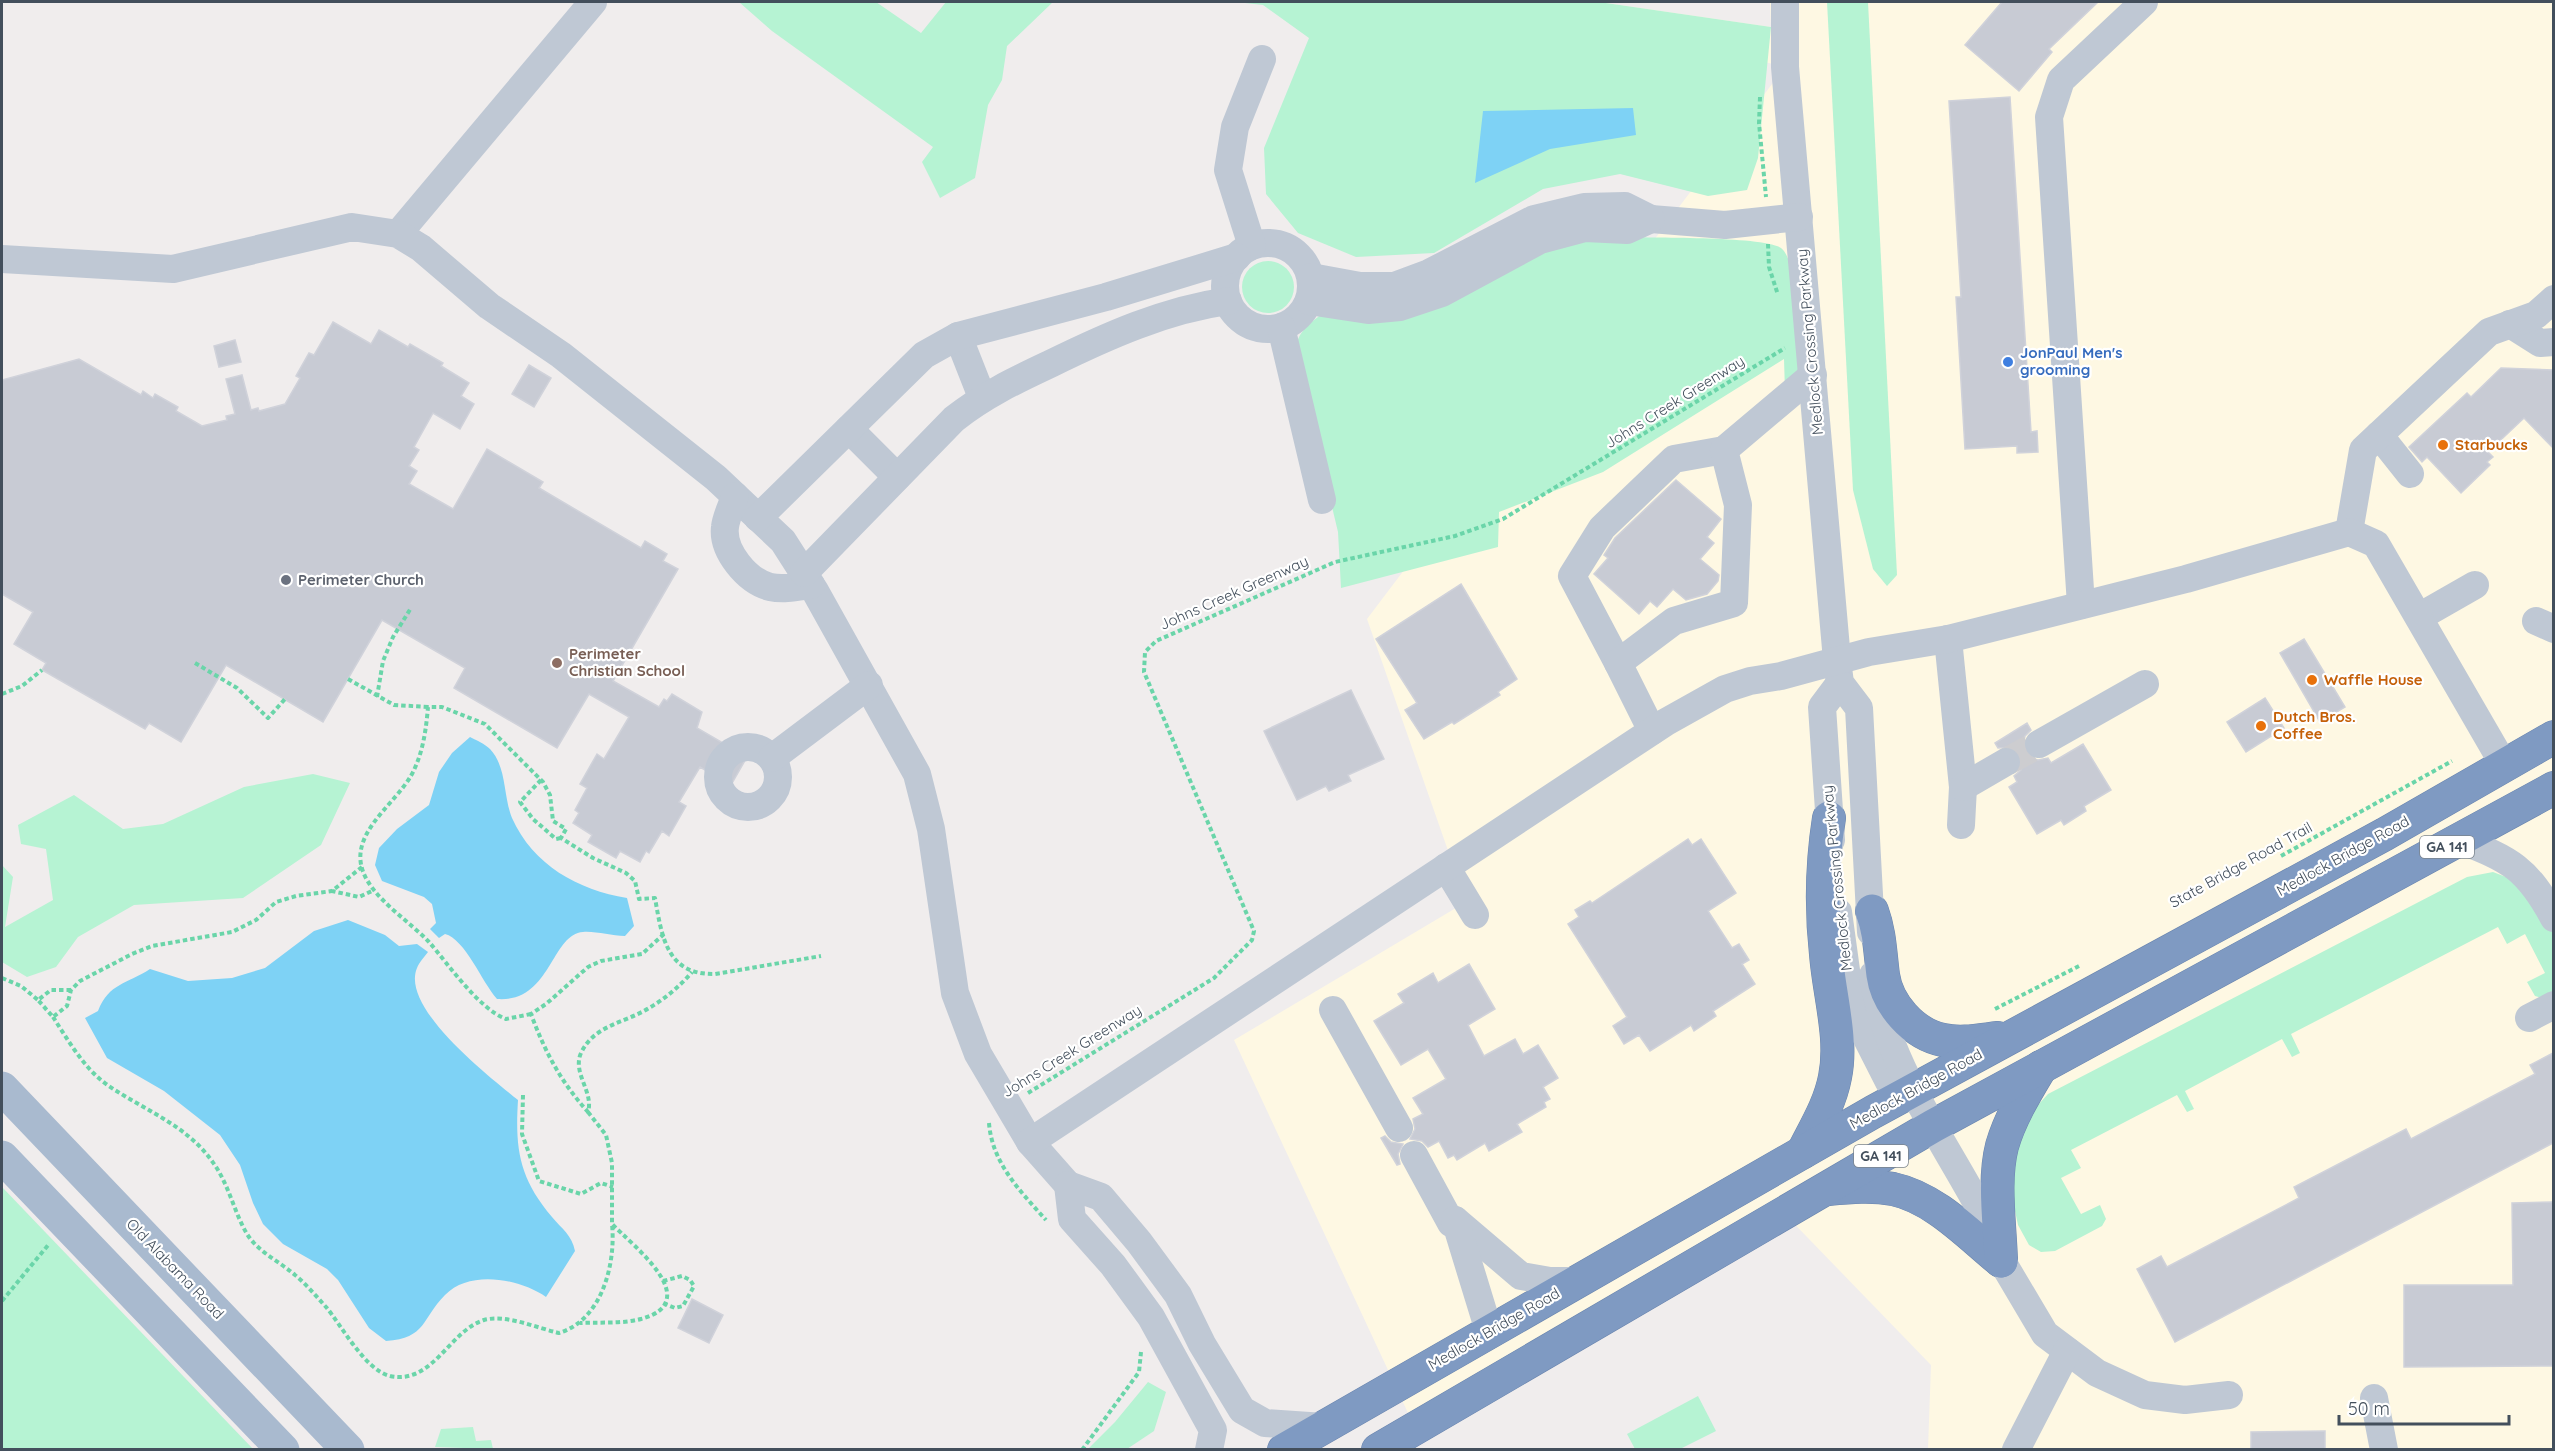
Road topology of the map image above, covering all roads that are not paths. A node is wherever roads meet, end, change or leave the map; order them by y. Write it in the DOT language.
graph roads {
  1 [pos="593,2"];
  2 [pos="1785,2"];
  3 [pos="2144,2"];
  4 [pos="1262,59"];
  5 [pos="1799,217"];
  6 [pos="398,234"];
  7 [pos="1245,251"];
  8 [pos="2,259"];
  9 [pos="1310,289"];
  10 [pos="2553,298"];
  11 [pos="1228,301"];
  12 [pos="2511,324"];
  13 [pos="1281,327"];
  14 [pos="958,336"];
  15 [pos="2553,342"];
  16 [pos="1813,375"];
  17 [pos="982,397"];
  18 [pos="849,429"];
  19 [pos="2379,435"];
  20 [pos="1724,450"];
  21 [pos="2410,474"];
  22 [pos="897,477"];
  23 [pos="735,496"];
  24 [pos="1322,500"];
  25 [pos="758,518"];
  26 [pos="2349,532"];
  27 [pos="808,579"];
  28 [pos="2475,585"];
  29 [pos="2081,605"];
  30 [pos="2419,617"];
  31 [pos="1948,639"];
  32 [pos="1618,663"];
  33 [pos="1838,671"];
  34 [pos="2145,684"];
  35 [pos="869,686"];
  36 [pos="1652,731"];
  37 [pos="2553,737"];
  38 [pos="2039,744"];
  39 [pos="2497,753"];
  40 [pos="772,758"];
  41 [pos="2006,762"];
  42 [pos="1963,788"];
  43 [pos="2553,788"];
  44 [pos="1829,818"];
  45 [pos="1961,825"];
  46 [pos="2460,840"];
  47 [pos="1446,867"];
  48 [pos="1872,911"];
  49 [pos="1475,915"];
  50 [pos="2553,918"];
  51 [pos="1333,1010"];
  52 [pos="2012,1036"];
  53 [pos="2041,1067"];
  54 [pos="2,1088"];
  55 [pos="1906,1094"];
  56 [pos="1399,1128"];
  57 [pos="1925,1131"];
  58 [pos="1030,1142"];
  59 [pos="1803,1152"];
  60 [pos="1414,1155"];
  61 [pos="2,1157"];
  62 [pos="1068,1185"];
  63 [pos="1824,1189"];
  64 [pos="1451,1223"];
  65 [pos="2001,1261"];
  66 [pos="1577,1281"];
  67 [pos="1489,1331"];
  68 [pos="1202,1344"];
  69 [pos="2067,1351"];
  70 [pos="1176,1361"];
  71 [pos="2229,1395"];
  72 [pos="2374,1398"];
  73 [pos="1324,1427"];
  74 [pos="283,1449"];
  75 [pos="348,1449"];
  76 [pos="1209,1449"];
  77 [pos="1284,1449"];
  78 [pos="1378,1449"];
  79 [pos="2016,1449"];
  80 [pos="2384,1449"];
  1 -- 6 [label="street"];
  2 -- 5 [label="street, Medlock Crossing Parkway"];
  3 -- 29 [label="street"];
  4 -- 7 [label="street"];
  5 -- 9 [label="street"];
  5 -- 16 [label="street, Medlock Crossing Parkway"];
  6 -- 8 [label="street"];
  6 -- 23 [label="street"];
  7 -- 9 [label="street"];
  7 -- 11 [label="street"];
  7 -- 14 [label="street"];
  9 -- 13 [label="street"];
  10 -- 12 [label="street"];
  11 -- 13 [label="street"];
  11 -- 17 [label="street"];
  12 -- 15 [label="street"];
  12 -- 19 [label="street"];
  13 -- 24 [label="street"];
  14 -- 17 [label="street"];
  14 -- 18 [label="street"];
  16 -- 20 [label="street"];
  16 -- 33 [label="street, Medlock Crossing Parkway"];
  17 -- 22 [label="street"];
  18 -- 22 [label="street"];
  18 -- 25 [label="street"];
  19 -- 21 [label="street"];
  19 -- 26 [label="street"];
  20 -- 32 [label="street"];
  20 -- 32 [label="street"];
  22 -- 27 [label="street"];
  23 -- 25 [label="street"];
  23 -- 27 [label="street"];
  25 -- 27 [label="street"];
  26 -- 29 [label="street"];
  26 -- 30 [label="street"];
  27 -- 35 [label="street"];
  28 -- 30 [label="street"];
  29 -- 31 [label="street"];
  30 -- 39 [label="street"];
  31 -- 33 [label="street"];
  31 -- 42 [label="street"];
  32 -- 36 [label="street"];
  33 -- 36 [label="street"];
  33 -- 44 [label="street, Medlock Crossing Parkway"];
  33 -- 48 [label="street, Medlock Crossing Parkway"];
  34 -- 38 [label="street"];
  35 -- 40 [label="street"];
  35 -- 58 [label="street"];
  36 -- 47 [label="street"];
  37 -- 39 [label="highway, Medlock Bridge Road / GA 141"];
  39 -- 52 [label="highway, Medlock Bridge Road / GA 141"];
  41 -- 42 [label="street"];
  42 -- 45 [label="street"];
  43 -- 46 [label="highway, GA 141"];
  44 -- 55 [label="street, Medlock Crossing Parkway"];
  44 -- 59 [label="highway"];
  46 -- 50 [label="street"];
  46 -- 53 [label="highway, GA 141"];
  47 -- 49 [label="street"];
  47 -- 58 [label="street"];
  48 -- 52 [label="highway"];
  48 -- 55 [label="street, Medlock Crossing Parkway"];
  51 -- 56 [label="street"];
  52 -- 55 [label="highway, Medlock Bridge Road / GA 141"];
  53 -- 57 [label="highway, GA 141"];
  53 -- 65 [label="highway"];
  54 -- 75 [label="main road, Old Alabama Road"];
  55 -- 57 [label="street, Medlock Crossing Parkway"];
  55 -- 59 [label="highway, Medlock Bridge Road / GA 141"];
  57 -- 63 [label="highway, GA 141"];
  57 -- 65 [label="street, Medlock Crossing Parkway"];
  58 -- 62 [label="street"];
  59 -- 66 [label="highway, Medlock Bridge Road / GA 141"];
  60 -- 64 [label="street"];
  61 -- 74 [label="main road"];
  62 -- 68 [label="street"];
  62 -- 70 [label="street"];
  63 -- 65 [label="highway"];
  63 -- 78 [label="highway, GA 141"];
  65 -- 69 [label="street"];
  66 -- 67 [label="highway, Medlock Bridge Road / GA 141"];
  66 -- 67 [label="street"];
  67 -- 73 [label="highway, Medlock Bridge Road / GA 141"];
  68 -- 70 [label="street"];
  68 -- 73 [label="street"];
  69 -- 71 [label="street"];
  69 -- 79 [label="street"];
  70 -- 76 [label="street"];
  72 -- 80 [label="street"];
  73 -- 77 [label="highway, Medlock Bridge Road / GA 141"];
}
